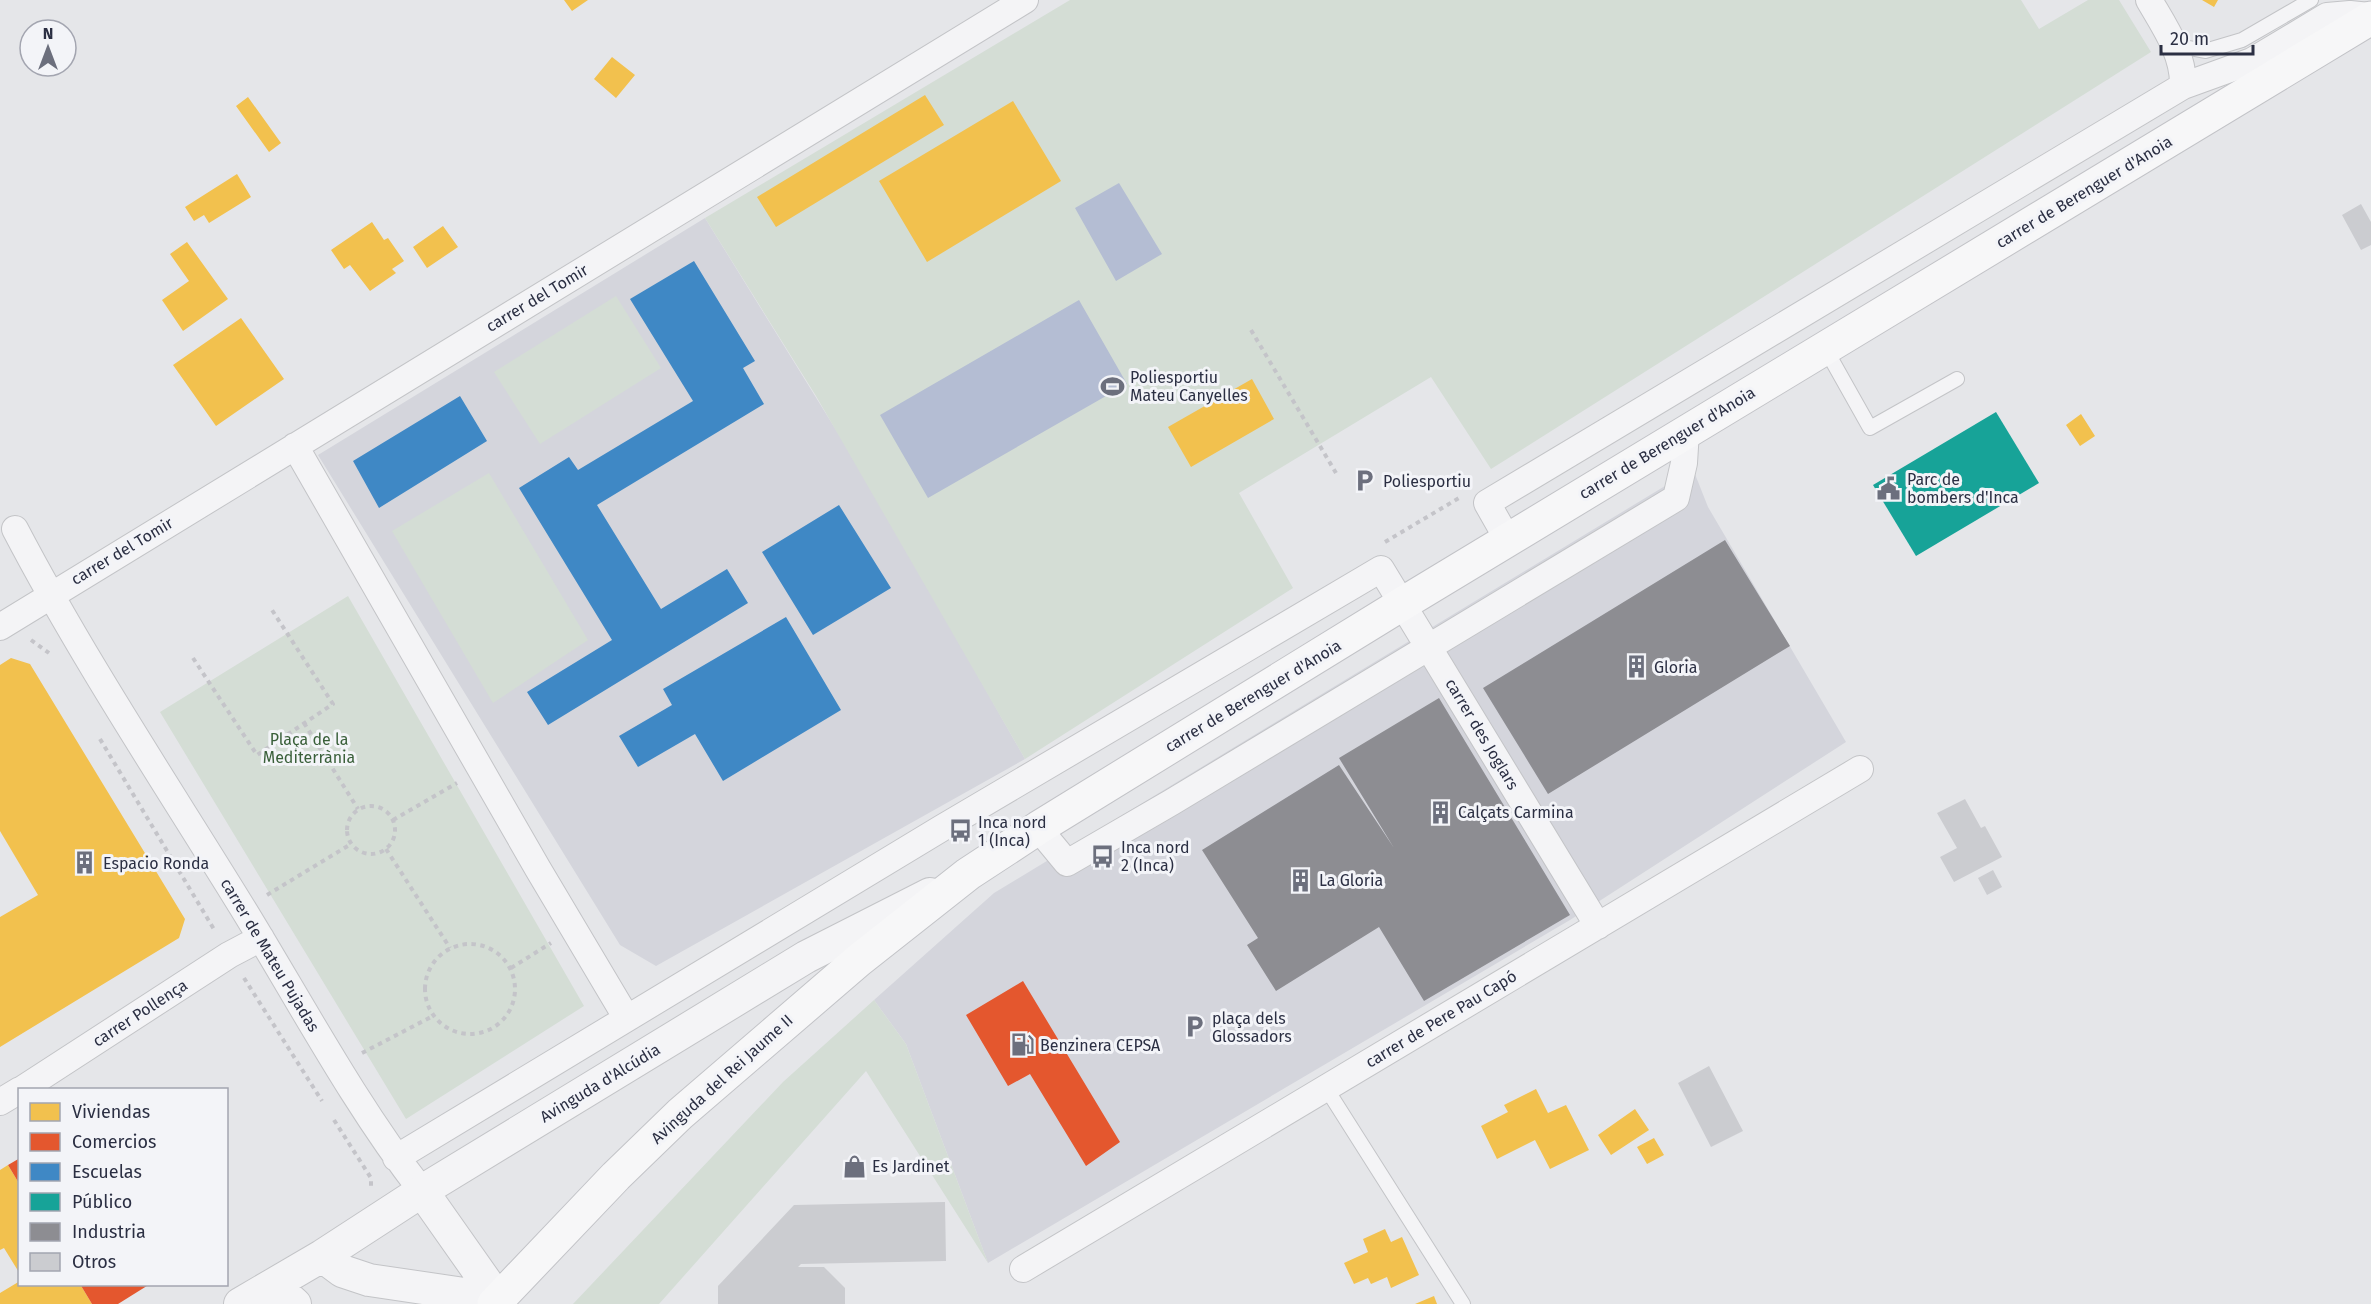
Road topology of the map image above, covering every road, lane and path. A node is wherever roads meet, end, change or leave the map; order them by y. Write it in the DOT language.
graph roads {
  1 [pos="1025,0"];
  2 [pos="2149,0"];
  3 [pos="2312,0"];
  4 [pos="2364,0"];
  5 [pos="2371,15"];
  6 [pos="2174,45"];
  7 [pos="2183,86"];
  8 [pos="1251,330"];
  9 [pos="1825,348"];
  10 [pos="1957,379"];
  11 [pos="1686,431"];
  12 [pos="295,446"];
  13 [pos="1336,473"];
  14 [pos="1468,492"];
  15 [pos="15,529"];
  16 [pos="1509,540"];
  17 [pos="1378,546"];
  18 [pos="50,595"];
  19 [pos="1402,604"];
  20 [pos="272,609"];
  21 [pos="0,627"];
  22 [pos="1430,646"];
  23 [pos="193,658"];
  24 [pos="304,723"];
  25 [pos="482,769"];
  26 [pos="1860,770"];
  27 [pos="358,809"];
  28 [pos="393,820"];
  29 [pos="1038,828"];
  30 [pos="351,844"];
  31 [pos="386,849"];
  32 [pos="968,874"];
  33 [pos="244,910"];
  34 [pos="1598,926"];
  35 [pos="575,928"];
  36 [pos="261,938"];
  37 [pos="450,948"];
  38 [pos="511,968"];
  39 [pos="433,1016"];
  40 [pos="626,1017"];
  41 [pos="337,1066"];
  42 [pos="23,1088"];
  43 [pos="1326,1088"];
  44 [pos="18,1091"];
  45 [pos="0,1102"];
  46 [pos="396,1158"];
  47 [pos="422,1191"];
  48 [pos="322,1256"];
  49 [pos="1023,1269"];
  50 [pos="284,1294"];
  51 [pos="496,1302"];
  52 [pos="240,1304"];
  53 [pos="1463,1304"];
  1 -- 12 [label="street, carrer del Tomir"];
  2 -- 6 [label="street"];
  3 -- 6 [label="lane"];
  4 -- 5 [label="street"];
  5 -- 7 [label="street"];
  5 -- 9 [label="main road, carrer de Berenguer d'Anoia"];
  6 -- 7 [label="street"];
  7 -- 16 [label="street"];
  8 -- 13 [label="path"];
  9 -- 10 [label="lane"];
  9 -- 11 [label="main road, carrer de Berenguer d'Anoia"];
  11 -- 16 [label="main road, carrer de Berenguer d'Anoia"];
  11 -- 22 [label="street"];
  12 -- 18 [label="street, carrer del Tomir"];
  12 -- 25 [label="street"];
  14 -- 17 [label="path"];
  15 -- 18 [label="street, carrer de Mateu Pujadas"];
  16 -- 19 [label="main road, carrer de Berenguer d'Anoia"];
  18 -- 21 [label="street, carrer del Tomir"];
  18 -- 33 [label="street, carrer de Mateu Pujadas"];
  19 -- 22 [label="street, carrer des Joglars"];
  19 -- 29 [label="main road, carrer de Berenguer d'Anoia"];
  19 -- 40 [label="street, carrer des Joglars"];
  20 -- 24 [label="path"];
  22 -- 29 [label="street"];
  22 -- 34 [label="street, carrer des Joglars"];
  23 -- 24 [label="path"];
  24 -- 27 [label="path"];
  25 -- 28 [label="path"];
  25 -- 35 [label="street"];
  26 -- 34 [label="street, carrer de Pere Pau Capó"];
  27 -- 28 [label="path"];
  27 -- 30 [label="path"];
  28 -- 31 [label="path"];
  29 -- 32 [label="main road, carrer de Berenguer d'Anoia"];
  30 -- 31 [label="path"];
  30 -- 33 [label="path"];
  31 -- 37 [label="path"];
  32 -- 47 [label="street, Avinguda d'Alcúdia"];
  32 -- 51 [label="main road, Avinguda del Rei Jaume II"];
  33 -- 36 [label="street, carrer de Mateu Pujadas"];
  34 -- 43 [label="street, carrer de Pere Pau Capó"];
  35 -- 38 [label="path"];
  35 -- 40 [label="street"];
  36 -- 41 [label="street, carrer de Mateu Pujadas"];
  36 -- 42 [label="street, carrer Pollença"];
  37 -- 38 [label="path"];
  37 -- 39 [label="path"];
  38 -- 39 [label="path"];
  39 -- 41 [label="path"];
  40 -- 46 [label="street"];
  41 -- 46 [label="street, carrer de Mateu Pujadas"];
  43 -- 49 [label="street, carrer de Pere Pau Capó"];
  43 -- 53 [label="lane"];
  44 -- 45 [label="street, carrer Pollença"];
  46 -- 47 [label="street, carrer de Mateu Pujadas"];
  47 -- 48 [label="street, Avinguda d'Alcúdia"];
  47 -- 51 [label="street"];
  48 -- 50 [label="street, Avinguda d'Alcúdia"];
  48 -- 51 [label="street"];
  50 -- 52 [label="street, Avinguda d'Alcúdia"];
}
